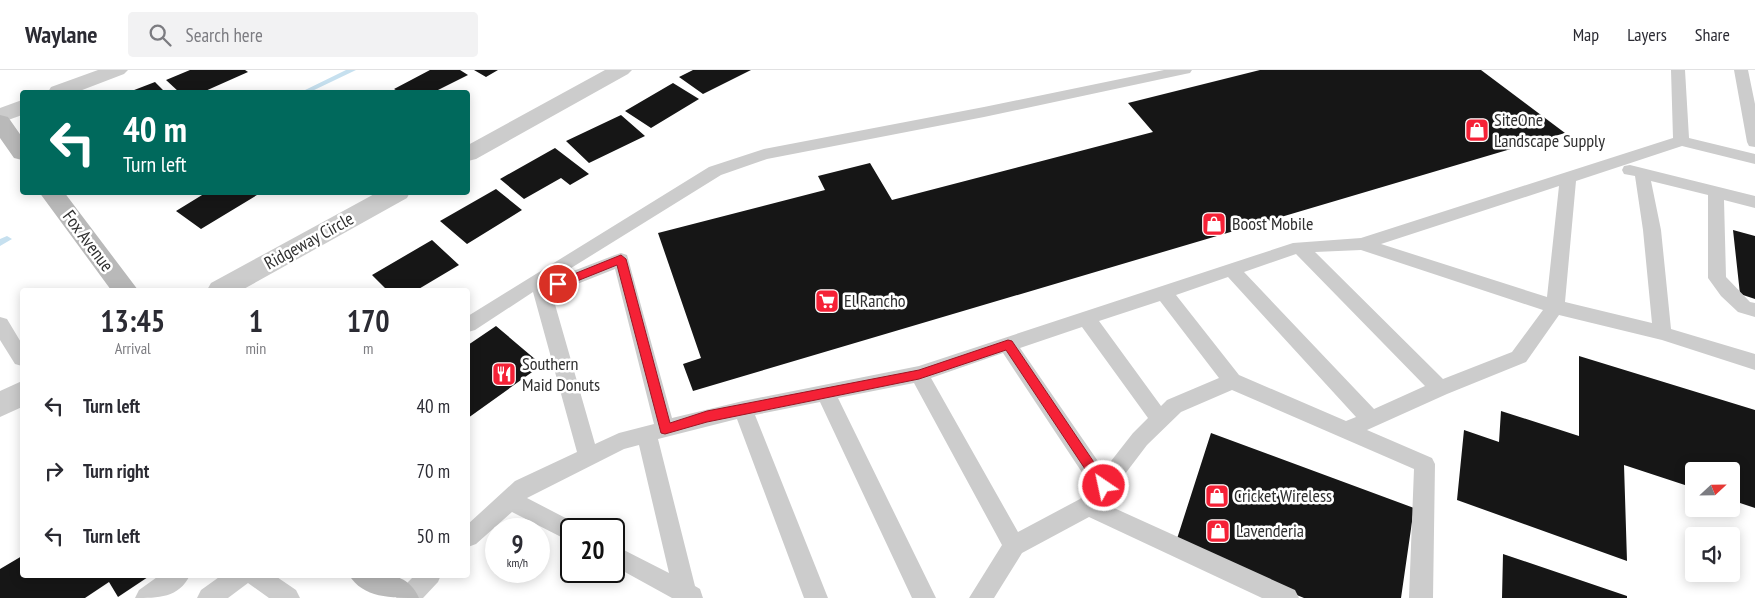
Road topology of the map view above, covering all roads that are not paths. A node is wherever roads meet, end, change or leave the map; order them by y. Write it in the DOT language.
graph roads {
  1 [pos="117,70"];
  2 [pos="621,70"];
  3 [pos="1185,70"];
  4 [pos="1678,70"];
  5 [pos="1741,70"];
  6 [pos="64,90"];
  7 [pos="20,108"];
  8 [pos="0,116"];
  9 [pos="0,122"];
  10 [pos="1681,141"];
  11 [pos="1755,142"];
  12 [pos="20,150"];
  13 [pos="470,153"];
  14 [pos="1755,159"];
  15 [pos="1609,164"];
  16 [pos="1642,173"];
  17 [pos="1568,177"];
  18 [pos="1716,193"];
  19 [pos="54,195"];
  20 [pos="393,195"];
  21 [pos="1755,202"];
  22 [pos="1362,244"];
  23 [pos="1299,247"];
  24 [pos="1231,269"];
  25 [pos="124,288"];
  26 [pos="224,288"];
  27 [pos="1163,292"];
  28 [pos="1555,307"];
  29 [pos="1755,310"];
  30 [pos="1086,318"];
  31 [pos="0,324"];
  32 [pos="470,325"];
  33 [pos="1662,333"];
  34 [pos="1008,344"];
  35 [pos="20,356"];
  36 [pos="1755,362"];
  37 [pos="919,374"];
  38 [pos="1232,381"];
  39 [pos="1440,388"];
  40 [pos="826,393"];
  41 [pos="20,394"];
  42 [pos="0,405"];
  43 [pos="743,409"];
  44 [pos="1160,419"];
  45 [pos="1371,419"];
  46 [pos="1348,430"];
  47 [pos="656,432"];
  48 [pos="589,457"];
  49 [pos="1104,486"];
  50 [pos="510,500"];
  51 [pos="1088,506"];
  52 [pos="560,526"];
  53 [pos="470,535"];
  54 [pos="1014,546"];
  55 [pos="625,561"];
  56 [pos="175,578"];
  57 [pos="236,578"];
  58 [pos="259,578"];
  59 [pos="371,578"];
  60 [pos="427,578"];
  61 [pos="689,595"];
  62 [pos="147,598"];
  63 [pos="209,598"];
  64 [pos="288,598"];
  65 [pos="402,598"];
  66 [pos="408,598"];
  67 [pos="816,598"];
  68 [pos="924,598"];
  69 [pos="981,598"];
  70 [pos="1287,598"];
  71 [pos="1421,598"];
  1 -- 6 [label="street"];
  2 -- 13 [label="street"];
  3 -- 32 [label="lane"];
  4 -- 10 [label="lane"];
  5 -- 11 [label="lane"];
  7 -- 8 [label="street"];
  9 -- 12 [label="main road"];
  10 -- 14 [label="lane"];
  10 -- 15 [label="lane"];
  15 -- 16 [label="lane"];
  15 -- 17 [label="lane"];
  16 -- 18 [label="lane"];
  16 -- 33 [label="lane"];
  17 -- 22 [label="lane"];
  17 -- 28 [label="lane"];
  18 -- 21 [label="lane"];
  18 -- 29 [label="lane"];
  19 -- 25 [label="main road, Fox Avenue"];
  20 -- 26 [label="street, Ridgeway Circle"];
  22 -- 23 [label="lane"];
  22 -- 28 [label="lane"];
  23 -- 24 [label="lane"];
  23 -- 39 [label="lane"];
  24 -- 27 [label="lane"];
  24 -- 45 [label="lane"];
  27 -- 30 [label="lane"];
  27 -- 38 [label="lane"];
  28 -- 33 [label="lane"];
  28 -- 39 [label="lane"];
  30 -- 34 [label="lane"];
  30 -- 44 [label="lane"];
  31 -- 35 [label="lane"];
  33 -- 36 [label="lane"];
  34 -- 37 [label="lane"];
  34 -- 49 [label="lane"];
  37 -- 40 [label="lane"];
  37 -- 54 [label="lane"];
  38 -- 44 [label="lane"];
  38 -- 46 [label="lane"];
  39 -- 45 [label="lane"];
  40 -- 43 [label="lane"];
  40 -- 68 [label="lane"];
  41 -- 42 [label="street"];
  43 -- 47 [label="lane"];
  43 -- 67 [label="lane"];
  44 -- 49 [label="lane"];
  45 -- 46 [label="lane"];
  46 -- 71 [label="lane"];
  47 -- 48 [label="lane"];
  47 -- 48 [label="lane"];
  47 -- 61 [label="lane"];
  48 -- 50 [label="lane"];
  49 -- 51 [label="lane"];
  50 -- 52 [label="lane"];
  50 -- 53 [label="lane"];
  51 -- 54 [label="lane"];
  51 -- 70 [label="lane"];
  54 -- 69 [label="lane"];
  55 -- 61 [label="lane"];
  56 -- 62 [label="lane"];
  57 -- 63 [label="lane"];
  58 -- 64 [label="lane"];
  59 -- 65 [label="main road"];
  60 -- 66 [label="lane"];
}
